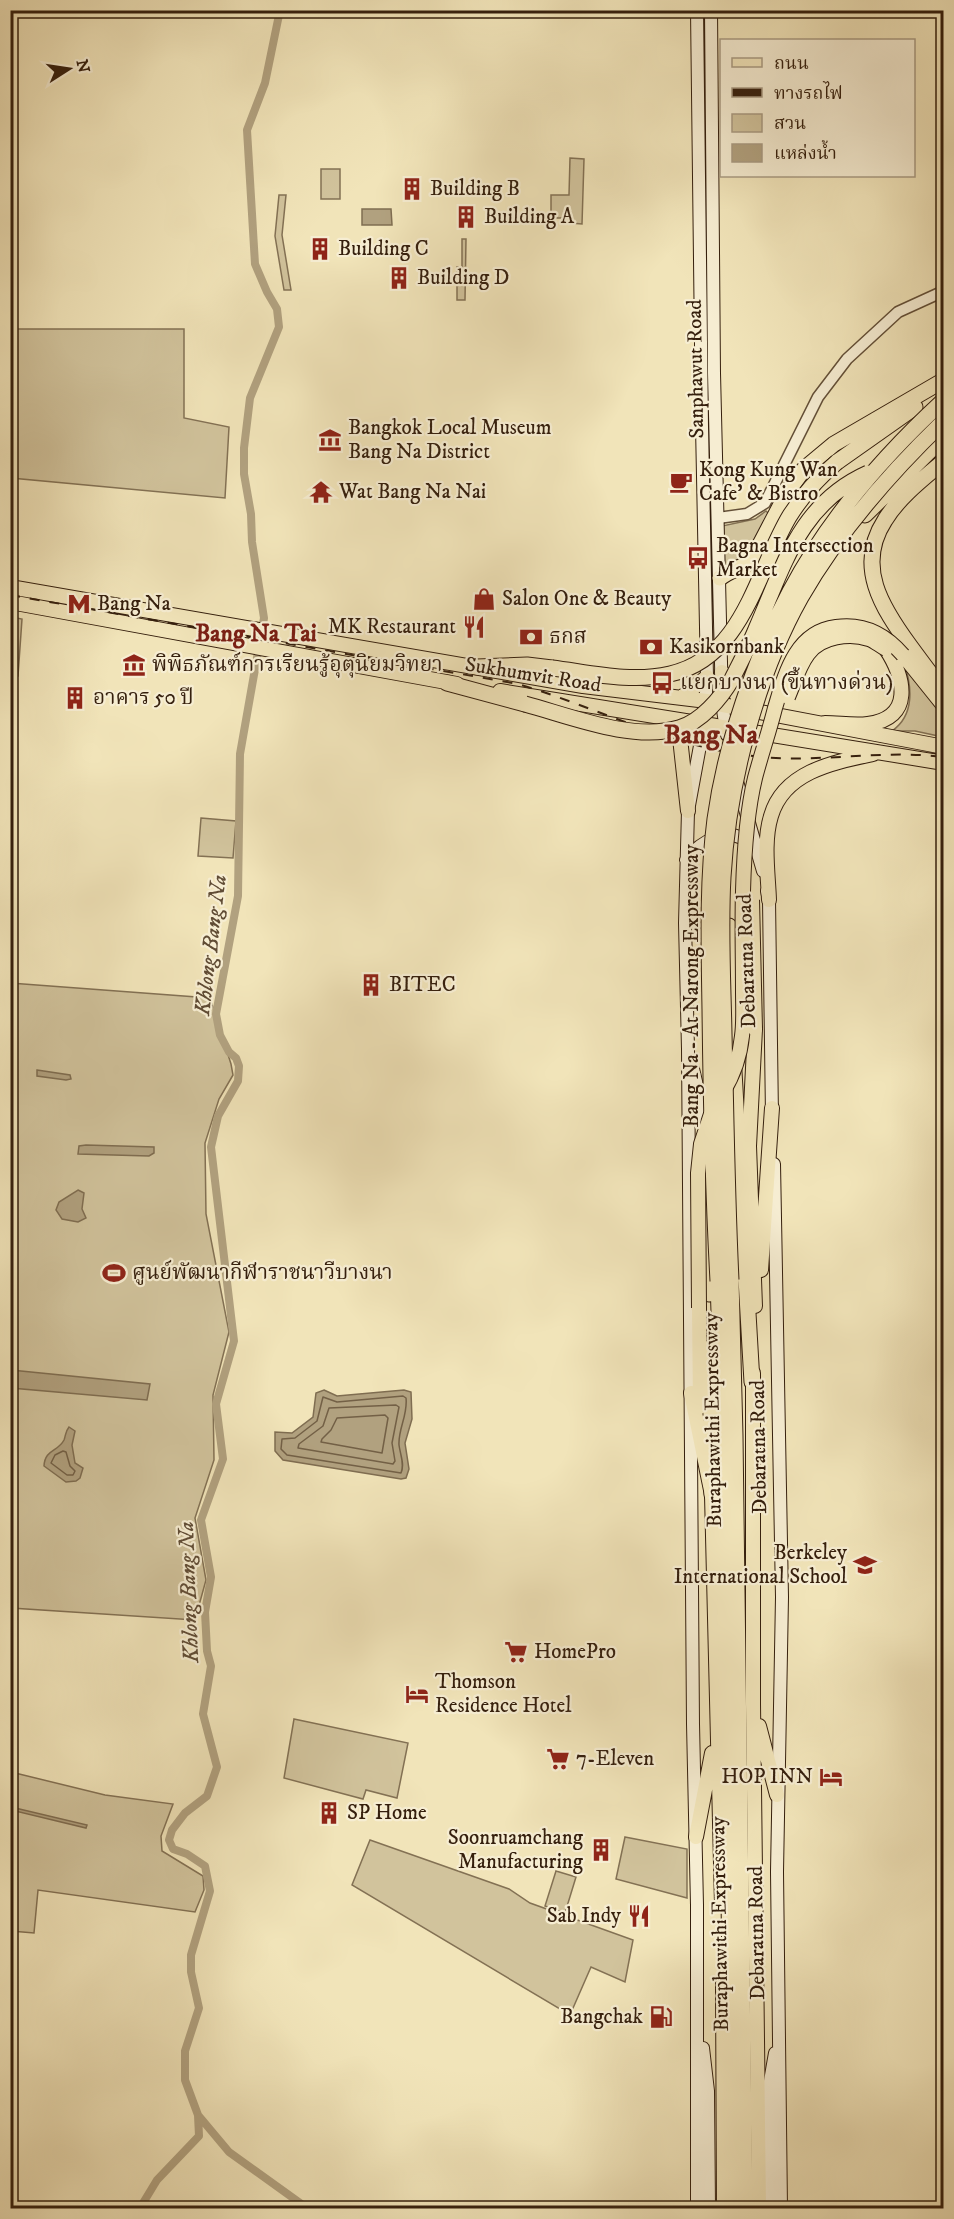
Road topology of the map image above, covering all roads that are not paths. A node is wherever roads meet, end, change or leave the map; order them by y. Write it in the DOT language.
graph roads {
  1 [pos="697,10"];
  2 [pos="711,10"];
  3 [pos="698,69"];
  4 [pos="711,70"];
  5 [pos="944,291"];
  6 [pos="708,350"];
  7 [pos="944,380"];
  8 [pos="944,391"];
  9 [pos="944,400"];
  10 [pos="944,421"];
  11 [pos="944,437"];
  12 [pos="944,461"];
  13 [pos="718,518"];
  14 [pos="705,567"];
  15 [pos="719,572"];
  16 [pos="10,587"];
  17 [pos="706,600"];
  18 [pos="10,602"];
  19 [pos="477,667"];
  20 [pos="722,672"];
  21 [pos="707,677"];
  22 [pos="447,683"];
  23 [pos="944,690"];
  24 [pos="681,698"];
  25 [pos="707,702"];
  26 [pos="722,704"];
  27 [pos="944,705"];
  28 [pos="746,708"];
  29 [pos="678,720"];
  30 [pos="825,723"];
  31 [pos="704,724"];
  32 [pos="725,726"];
  33 [pos="944,747"];
  34 [pos="881,752"];
  35 [pos="944,763"];
  36 [pos="688,812"];
  37 [pos="760,855"];
  38 [pos="686,860"];
  39 [pos="769,900"];
  40 [pos="688,1049"];
  41 [pos="772,1108"];
  42 [pos="706,1123"];
  43 [pos="724,1280"];
  44 [pos="755,1311"];
  45 [pos="752,1382"];
  46 [pos="691,1392"];
  47 [pos="700,1436"];
  48 [pos="712,1495"];
  49 [pos="753,1704"];
  50 [pos="717,1729"];
  51 [pos="777,1795"];
  52 [pos="696,1837"];
  53 [pos="698,2003"];
  54 [pos="779,2034"];
  55 [pos="698,2208"];
  56 [pos="709,2208"];
  57 [pos="724,2208"];
  58 [pos="733,2208"];
  59 [pos="745,2208"];
  60 [pos="759,2208"];
  61 [pos="771,2208"];
  62 [pos="781,2208"];
  1 -- 3 [label="main road, Sanphawut Road"];
  2 -- 4 [label="main road, Sanphawut Road"];
  3 -- 4 [label="main road"];
  3 -- 6 [label="main road, Sanphawut Road"];
  4 -- 6 [label="main road, Sanphawut Road"];
  5 -- 13 [label="street"];
  6 -- 13 [label="main road, Sanphawut Road"];
  6 -- 14 [label="main road, Sanphawut Road"];
  7 -- 15 [label="highway"];
  8 -- 19 [label="highway, bridge"];
  8 -- 42 [label="highway, bridge"];
  9 -- 43 [label="highway, Bang Na - At Narong Expressway, bridge"];
  10 -- 43 [label="highway, Bang Na - At Narong Expressway, bridge"];
  11 -- 22 [label="highway, bridge"];
  11 -- 45 [label="highway"];
  12 -- 23 [label="highway"];
  13 -- 15 [label="main road, Sanphawut Road"];
  14 -- 15 [label="main road"];
  14 -- 17 [label="main road, Sanphawut Road"];
  15 -- 17 [label="main road"];
  15 -- 20 [label="main road, Sanphawut Road"];
  16 -- 19 [label="main road, Sukhumvit Road"];
  17 -- 21 [label="main road, Sanphawut Road"];
  18 -- 22 [label="main road, Sukhumvit Road"];
  19 -- 24 [label="main road, Sukhumvit Road"];
  20 -- 26 [label="main road, Sanphawut Road"];
  20 -- 28 [label="main road"];
  21 -- 24 [label="main road"];
  21 -- 25 [label="main road, Sanphawut Road"];
  22 -- 29 [label="main road, Sukhumvit Road"];
  24 -- 25 [label="main road, Sukhumvit Road"];
  25 -- 26 [label="main road, Sukhumvit Road"];
  25 -- 31 [label="main road, Sanphawut Road"];
  26 -- 28 [label="main road, Sukhumvit Road"];
  26 -- 32 [label="main road, Sanphawut Road"];
  27 -- 47 [label="main road, bridge"];
  28 -- 30 [label="main road, Sukhumvit Road"];
  29 -- 31 [label="main road, Sukhumvit Road"];
  29 -- 36 [label="main road"];
  30 -- 33 [label="main road, Sukhumvit Road"];
  30 -- 44 [label="main road, bridge"];
  31 -- 32 [label="main road, Sukhumvit Road"];
  31 -- 36 [label="main road"];
  32 -- 34 [label="main road, Sukhumvit Road"];
  32 -- 37 [label="main road, Debaratna Road"];
  34 -- 35 [label="main road, Sukhumvit Road"];
  34 -- 39 [label="main road"];
  36 -- 38 [label="main road"];
  37 -- 38 [label="main road"];
  37 -- 39 [label="main road, Debaratna Road"];
  38 -- 40 [label="main road"];
  39 -- 41 [label="main road, Debaratna Road"];
  40 -- 42 [label="main road"];
  40 -- 46 [label="main road"];
  41 -- 44 [label="main road"];
  41 -- 51 [label="main road, Debaratna Road"];
  42 -- 48 [label="highway"];
  43 -- 58 [label="highway, Buraphawithi Expressway"];
  43 -- 59 [label="highway, Buraphawithi Expressway"];
  44 -- 45 [label="main road, Debaratna Road"];
  45 -- 49 [label="main road, Debaratna Road"];
  46 -- 47 [label="main road"];
  46 -- 52 [label="main road"];
  47 -- 48 [label="main road, Debaratna Road"];
  48 -- 50 [label="main road, Debaratna Road"];
  49 -- 51 [label="main road"];
  49 -- 60 [label="main road, Debaratna Road"];
  50 -- 52 [label="main road"];
  50 -- 57 [label="main road, Debaratna Road"];
  51 -- 54 [label="main road, Debaratna Road"];
  52 -- 53 [label="main road"];
  53 -- 55 [label="main road"];
  53 -- 56 [label="main road"];
  54 -- 61 [label="main road"];
  54 -- 62 [label="main road, Debaratna Road"];
}
